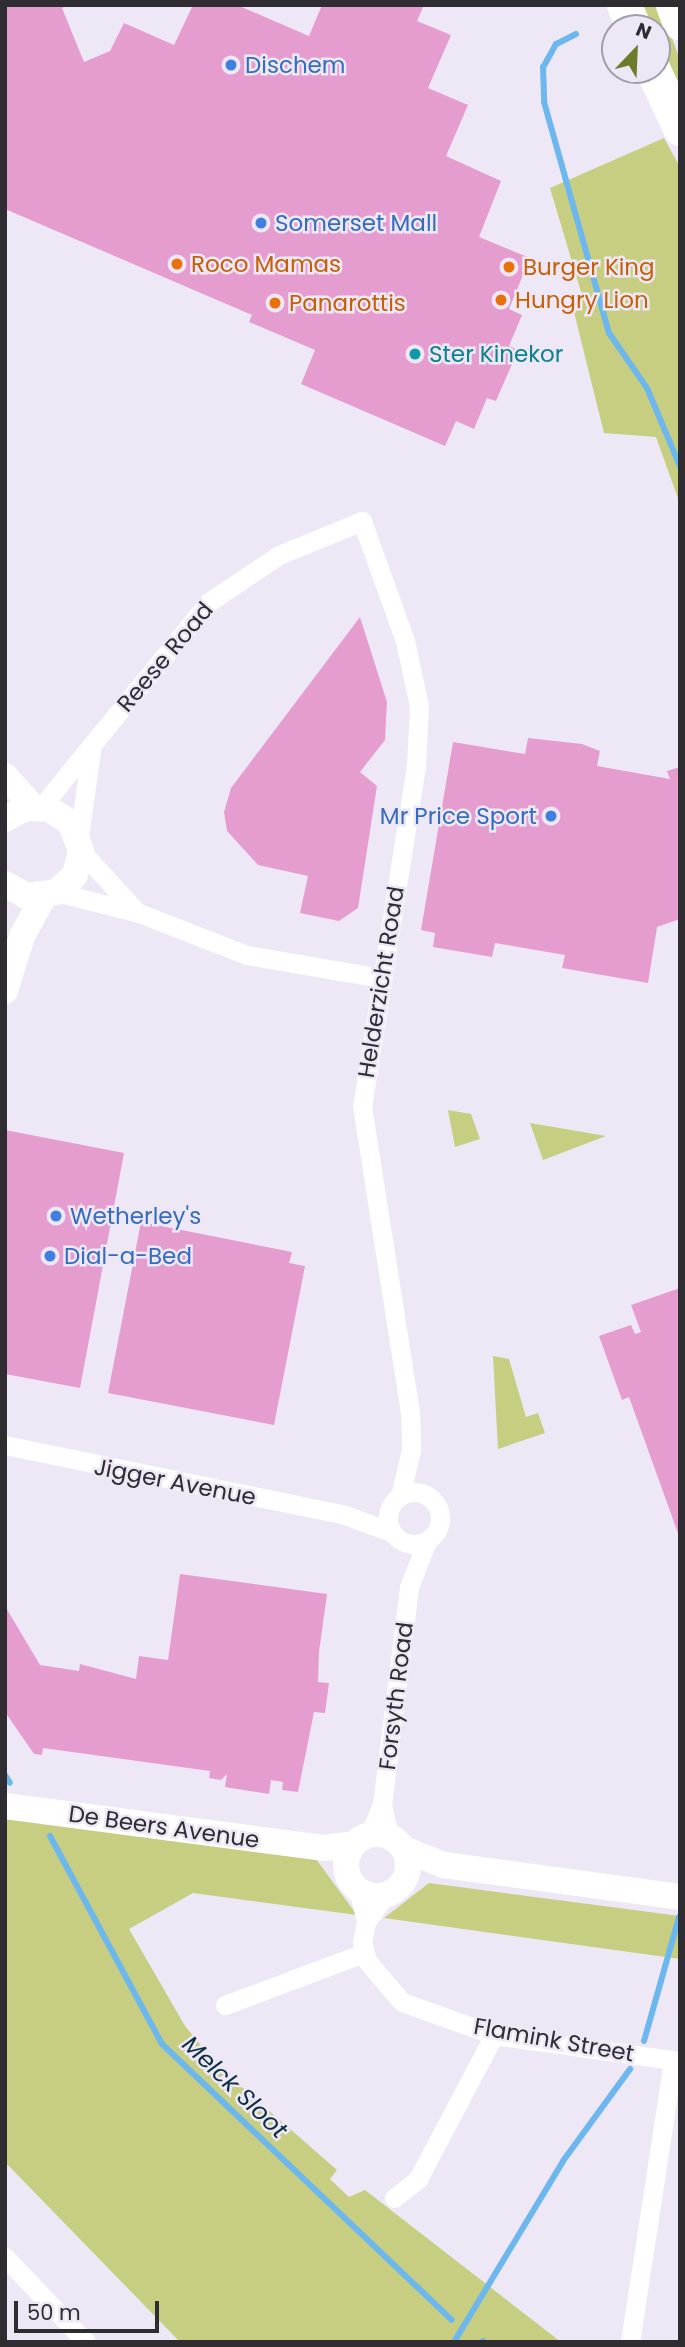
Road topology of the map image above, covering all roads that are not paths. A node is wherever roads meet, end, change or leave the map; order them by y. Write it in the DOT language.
graph roads {
  1 [pos="673,5"];
  2 [pos="680,23"];
  3 [pos="660,84"];
  4 [pos="680,128"];
  5 [pos="362,522"];
  6 [pos="91,750"];
  7 [pos="5,776"];
  8 [pos="37,807"];
  9 [pos="5,819"];
  10 [pos="80,844"];
  11 [pos="5,884"];
  12 [pos="50,894"];
  13 [pos="139,913"];
  14 [pos="380,978"];
  15 [pos="5,991"];
  16 [pos="5,1445"];
  17 [pos="411,1450"];
  18 [pos="424,1494"];
  19 [pos="395,1502"];
  20 [pos="345,1515"];
  21 [pos="396,1536"];
  22 [pos="427,1541"];
  23 [pos="410,1587"];
  24 [pos="5,1806"];
  25 [pos="372,1846"];
  26 [pos="444,1865"];
  27 [pos="406,1877"];
  28 [pos="358,1889"];
  29 [pos="385,1895"];
  30 [pos="680,1897"];
  31 [pos="366,1922"];
  32 [pos="363,1953"];
  33 [pos="225,2005"];
  34 [pos="494,2035"];
  35 [pos="677,2061"];
  36 [pos="394,2198"];
  37 [pos="5,2258"];
  38 [pos="86,2342"];
  39 [pos="630,2342"];
  1 -- 2 [label="highway"];
  3 -- 4 [label="highway"];
  5 -- 6 [label="street, Reese Road"];
  5 -- 14 [label="street, Helderzicht Road"];
  6 -- 8 [label="street, Reese Road"];
  6 -- 10 [label="street"];
  7 -- 8 [label="street"];
  8 -- 9 [label="street"];
  8 -- 10 [label="street"];
  10 -- 12 [label="street"];
  10 -- 13 [label="street"];
  11 -- 12 [label="street"];
  12 -- 13 [label="street"];
  12 -- 15 [label="street"];
  13 -- 14 [label="street"];
  14 -- 17 [label="street, Helderzicht Road"];
  16 -- 20 [label="street, Jigger Avenue"];
  17 -- 18 [label="street, Helderzicht Road"];
  17 -- 19 [label="street, Helderzicht Road"];
  18 -- 19 [label="street"];
  18 -- 22 [label="street"];
  19 -- 20 [label="street, Jigger Avenue"];
  19 -- 21 [label="street"];
  20 -- 21 [label="street, Jigger Avenue"];
  21 -- 22 [label="street"];
  21 -- 23 [label="street, Forsyth Road"];
  22 -- 23 [label="street, Forsyth Road"];
  23 -- 25 [label="street, Forsyth Road"];
  24 -- 25 [label="street, De Beers Avenue"];
  25 -- 26 [label="street, De Beers Avenue"];
  25 -- 27 [label="street"];
  25 -- 28 [label="street"];
  26 -- 27 [label="street, De Beers Avenue"];
  26 -- 30 [label="street, De Beers Avenue"];
  27 -- 29 [label="street"];
  28 -- 29 [label="street"];
  28 -- 31 [label="street"];
  29 -- 31 [label="street"];
  31 -- 32 [label="street"];
  32 -- 33 [label="street"];
  32 -- 34 [label="street, Flamink Street"];
  34 -- 35 [label="street, Flamink Street"];
  34 -- 36 [label="street"];
  35 -- 39 [label="street"];
  37 -- 38 [label="street"];
}
